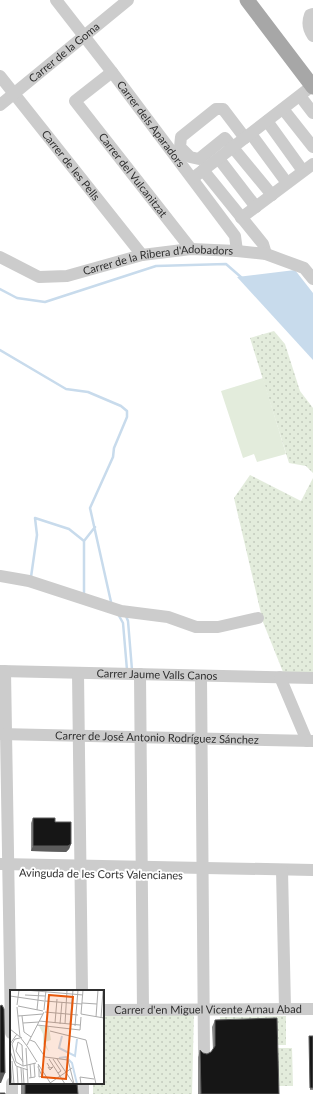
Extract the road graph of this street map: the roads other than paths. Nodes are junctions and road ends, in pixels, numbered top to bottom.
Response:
1 (56, 0) edge
2 (128, 0) edge
3 (247, 0) edge
4 (310, 18) edge
5 (84, 36) junction
6 (313, 36) edge
7 (112, 72) junction
8 (0, 76) edge
9 (313, 86) edge
10 (14, 93) junction
11 (300, 96) junction
12 (0, 105) edge
13 (283, 109) junction
14 (313, 114) edge
15 (267, 121) junction
16 (248, 136) junction
17 (234, 147) junction
18 (313, 147) edge
19 (219, 158) junction
20 (308, 168) edge
21 (203, 170) junction
22 (193, 178) junction
23 (287, 183) junction
24 (272, 195) junction
25 (256, 207) junction
26 (241, 218) junction
27 (192, 249) junction
28 (237, 251) junction
29 (266, 254) junction
30 (142, 255) junction
31 (0, 257) edge
32 (309, 264) edge
33 (313, 279) edge
34 (0, 576) edge
35 (258, 618) dead end
36 (3, 671) edge
37 (78, 673) junction
38 (140, 674) junction
39 (201, 676) junction
40 (280, 677) junction
41 (313, 678) edge
42 (3, 734) edge
43 (78, 736) junction
44 (140, 737) junction
45 (201, 739) junction
46 (310, 741) edge
47 (4, 868) edge
48 (80, 869) junction
49 (313, 870) edge
50 (141, 871) junction
51 (202, 872) junction
52 (282, 874) junction
53 (313, 878) edge
54 (82, 990) edge
55 (10, 991) edge
56 (285, 1009) junction
57 (313, 1009) edge
58 (104, 1010) edge
59 (143, 1010) junction
60 (204, 1010) junction
61 (204, 1053) edge

1 - 5 street, Carrer dels Aparadors
2 - 5 street, Carrer de la Goma
3 - 9 main road
4 - 6 street
5 - 7 street, Carrer dels Aparadors
5 - 10 street, Carrer de la Goma
7 - 22 street, Carrer dels Aparadors
7 - 27 street, Carrer del Vulcanitzat
8 - 10 street, Carrer de les Pells
9 - 11 street
10 - 12 street, Carrer de la Goma
10 - 30 street, Carrer de les Pells
11 - 13 street
11 - 14 street
13 - 15 street
13 - 18 street
15 - 16 street
15 - 20 street
16 - 17 street
16 - 17 street
16 - 23 street
17 - 19 street
17 - 24 street
19 - 21 street
19 - 25 street
20 - 23 street
21 - 22 street
21 - 26 street
22 - 28 street, Carrer dels Aparadors
23 - 24 street
24 - 25 street
25 - 26 street
26 - 29 street
27 - 28 street, Carrer de la Ribera d'Adobadors
27 - 30 street, Carrer de la Ribera d'Adobadors
28 - 29 street, Carrer de la Ribera d'Adobadors
29 - 32 street, Carrer de la Ribera d'Adobadors
30 - 31 street, Carrer de la Ribera d'Adobadors
32 - 33 street, Carrer de la Ribera d'Adobadors
34 - 35 street
36 - 37 street, Carrer Jaume Valls Canos
36 - 42 street
37 - 38 street, Carrer Jaume Valls Canos
37 - 43 street
38 - 39 street, Carrer Jaume Valls Canos
38 - 44 street
39 - 40 street, Carrer Jaume Valls Canos
39 - 45 street
40 - 41 street, Carrer Jaume Valls Canos
40 - 46 street
42 - 43 street, Carrer de José Antonio Rodríguez Sánchez
42 - 47 street
43 - 44 street, Carrer de José Antonio Rodríguez Sánchez
43 - 48 street
44 - 45 street, Carrer de José Antonio Rodríguez Sánchez
44 - 50 street
45 - 46 street, Carrer de José Antonio Rodríguez Sánchez
45 - 51 street
47 - 48 street, Avinguda de les Corts Valencianes
47 - 55 street
48 - 50 street, Avinguda de les Corts Valencianes
48 - 54 street
49 - 52 street, Avinguda de les Corts Valencianes
50 - 51 street, Avinguda de les Corts Valencianes
50 - 59 street
51 - 52 street, Avinguda de les Corts Valencianes
51 - 60 street
52 - 53 street, Avinguda de les Corts Valencianes
52 - 56 street
56 - 57 street, Carrer d'en Miguel Vicente Arnau Abad
56 - 60 street, Carrer d'en Miguel Vicente Arnau Abad
58 - 59 street, Carrer d'en Miguel Vicente Arnau Abad
59 - 60 street, Carrer d'en Miguel Vicente Arnau Abad
60 - 61 street

